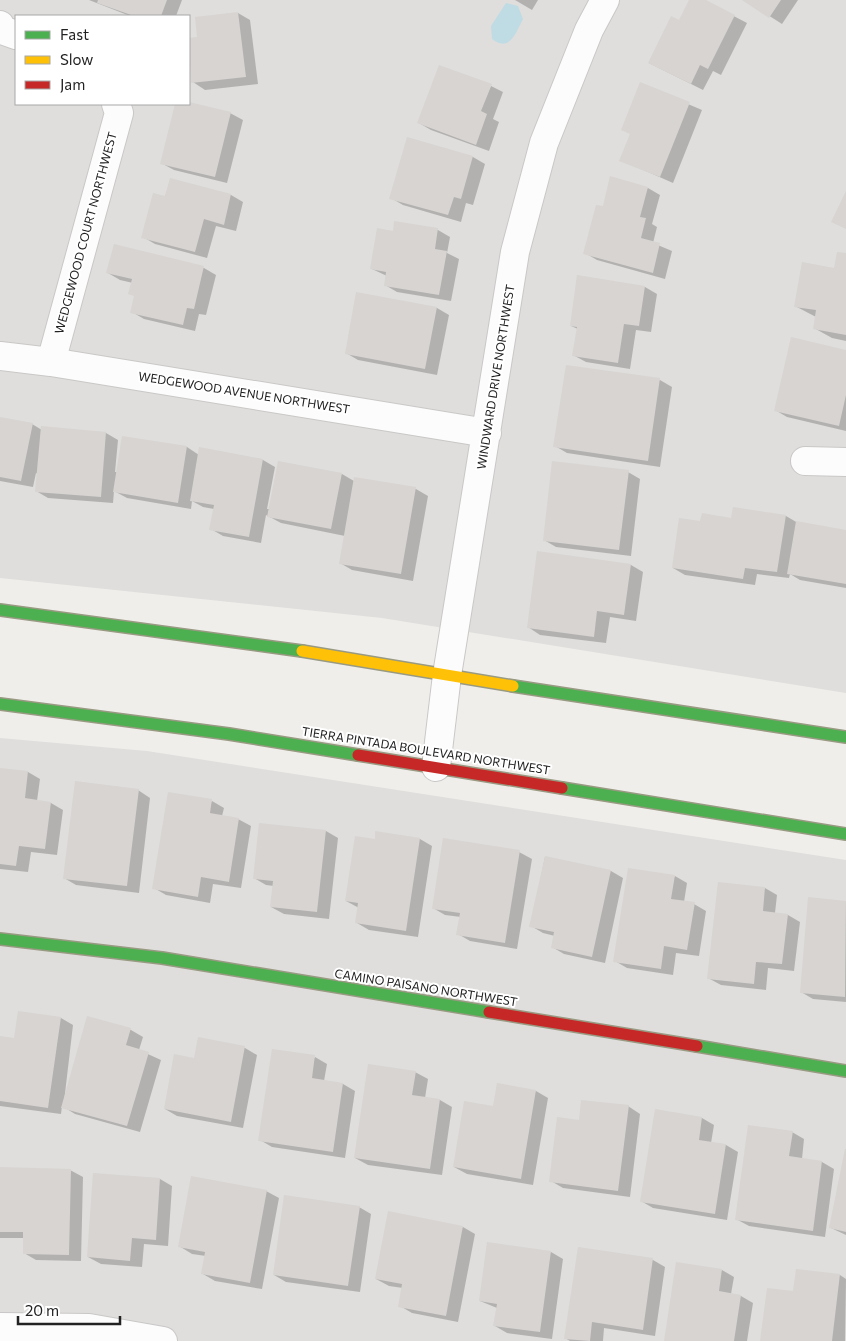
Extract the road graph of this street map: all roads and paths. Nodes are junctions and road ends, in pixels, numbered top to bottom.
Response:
1 (605, 0) edge
2 (116, 105) edge
3 (0, 356) edge
4 (51, 362) junction
5 (487, 433) junction
6 (805, 461) dead end
7 (846, 462) edge
8 (0, 610) edge
9 (447, 675) junction
10 (0, 704) edge
11 (846, 737) edge
12 (436, 767) junction
13 (846, 834) edge
14 (0, 939) edge
15 (846, 1071) edge
16 (0, 1327) edge
17 (163, 1341) edge

1 - 5 street, WINDWARD DRIVE NORTHWEST
2 - 4 street, WEDGEWOOD COURT NORTHWEST
3 - 4 street, WEDGEWOOD AVENUE NORTHWEST
4 - 5 street, WEDGEWOOD AVENUE NORTHWEST
5 - 9 street, WINDWARD DRIVE NORTHWEST
6 - 7 street
8 - 9 main road
9 - 11 main road
9 - 12 street, WINDWARD DRIVE NORTHWEST
10 - 12 main road, TIERRA PINTADA BOULEVARD NORTHWEST
12 - 13 main road, TIERRA PINTADA BOULEVARD NORTHWEST
14 - 15 main road, CAMINO PAISANO NORTHWEST
16 - 17 street

